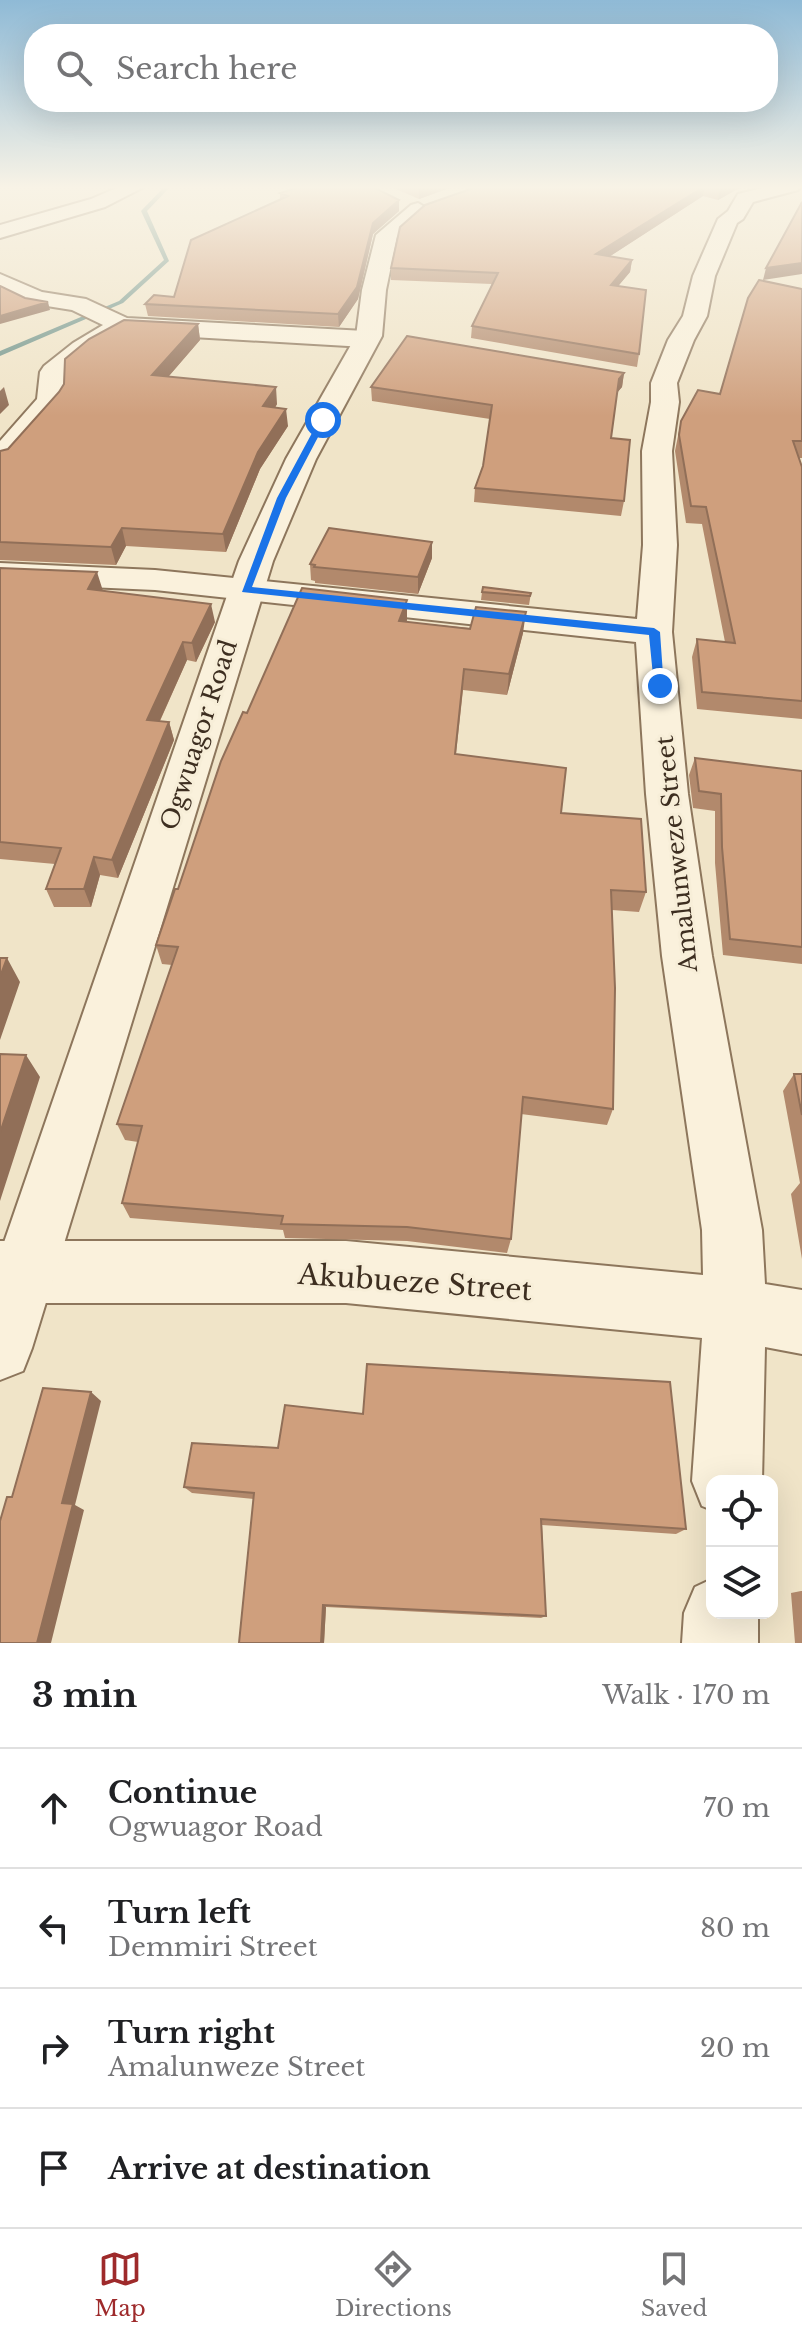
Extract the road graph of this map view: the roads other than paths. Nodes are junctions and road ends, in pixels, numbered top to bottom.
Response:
1 (380, 263) edge
2 (710, 263) edge
3 (0, 281) edge
4 (122, 325) junction
5 (379, 336) junction
6 (0, 459) edge
7 (0, 573) edge
8 (246, 590) junction
9 (654, 632) junction
10 (13, 1273) edge
11 (735, 1310) junction
12 (802, 1322) edge
13 (0, 1348) edge
14 (727, 1475) edge
15 (721, 1619) edge
16 (720, 1643) edge

1 - 5 street, Ogwuagor Road
2 - 9 street, Amalunweze Street
3 - 4 street
4 - 5 street
4 - 6 street
5 - 8 street, Ogwuagor Road
7 - 8 street
8 - 9 street
8 - 10 street, Ogwuagor Road
9 - 11 street, Amalunweze Street
10 - 11 street, Akubueze Street
10 - 13 street, Ogwuagor Road
11 - 12 street, Akubueze Street
11 - 14 street, Amalunweze Street
15 - 16 street

